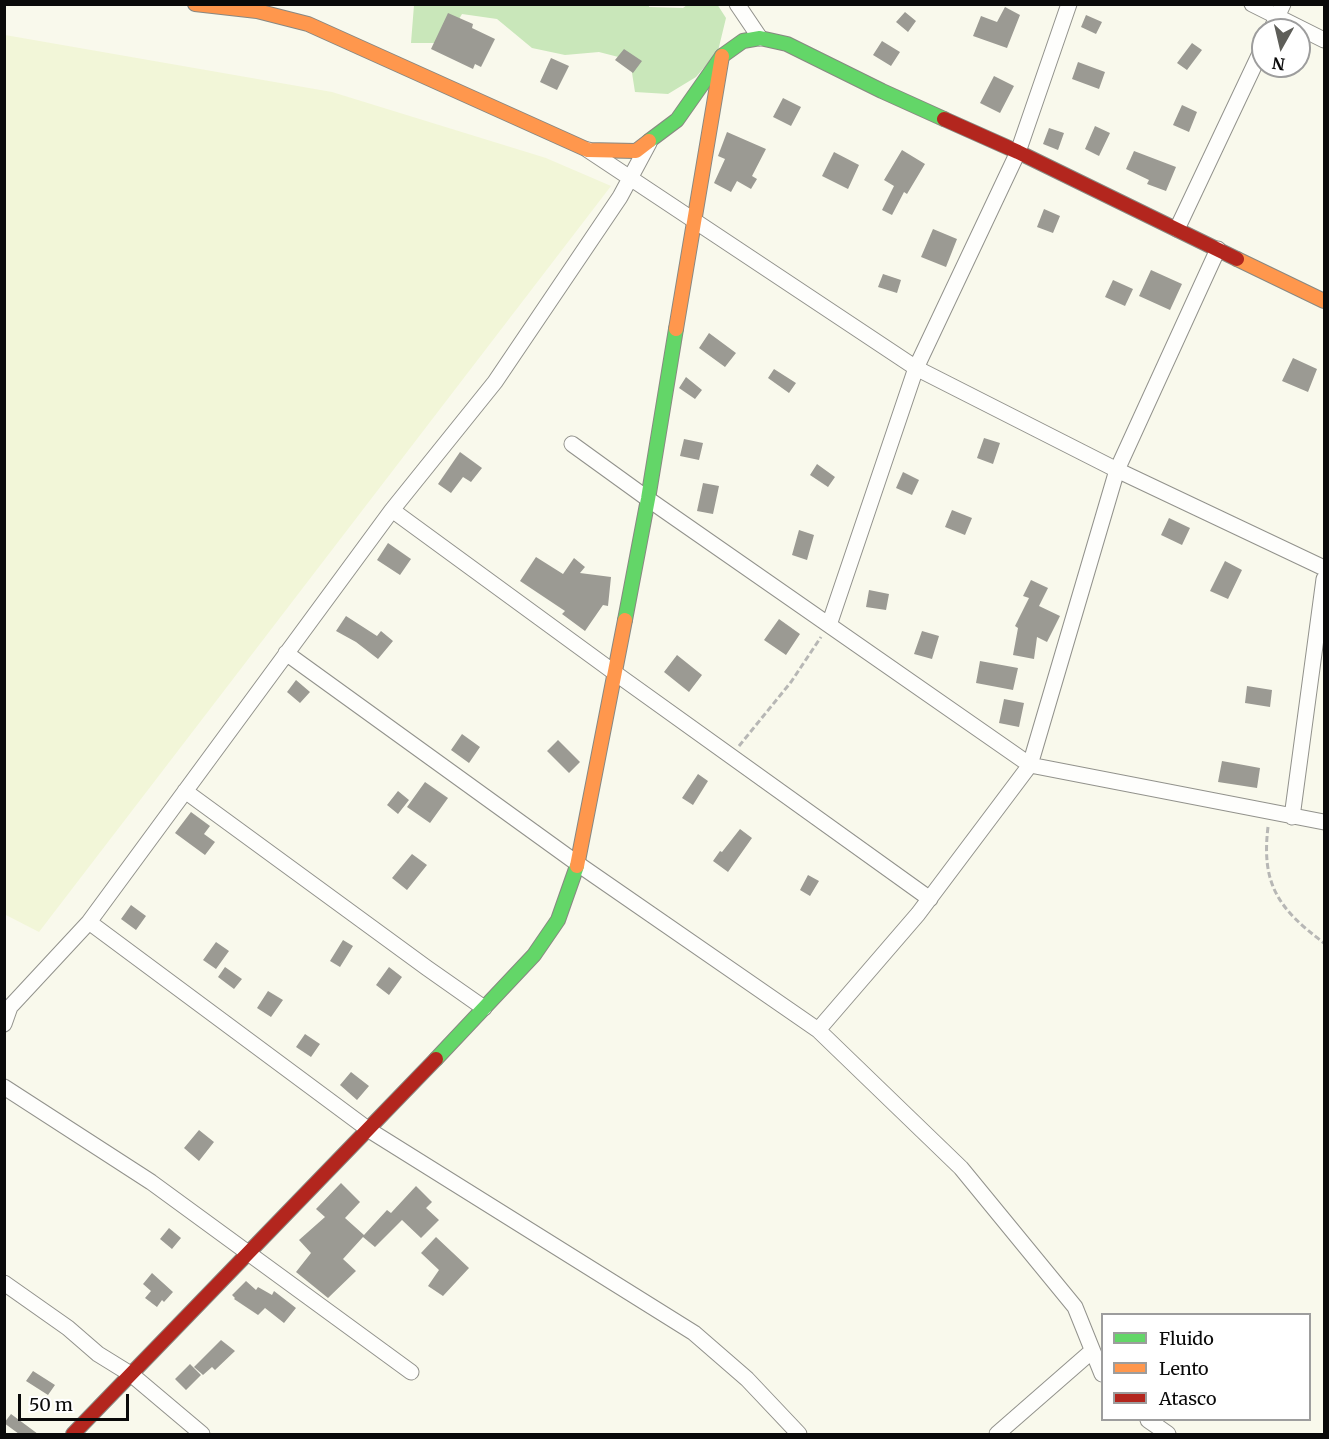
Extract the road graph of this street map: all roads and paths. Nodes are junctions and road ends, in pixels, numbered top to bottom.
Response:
1 (195, 4) edge
2 (737, 4) edge
3 (1069, 4) edge
4 (1252, 4) edge
5 (1277, 17) edge
6 (760, 38) junction
7 (1324, 40) edge
8 (722, 56) junction
9 (1251, 72) edge
10 (651, 140) junction
11 (588, 150) junction
12 (1018, 152) junction
13 (630, 177) junction
14 (695, 220) junction
15 (1177, 229) junction
16 (1218, 249) junction
17 (1324, 301) edge
18 (916, 368) junction
19 (572, 444) dead end
20 (1117, 470) junction
21 (648, 500) junction
22 (392, 510) junction
23 (1324, 568) edge
24 (1324, 579) edge
25 (829, 625) junction
26 (286, 653) junction
27 (615, 673) junction
28 (731, 756) junction
29 (1030, 765) junction
30 (185, 791) junction
31 (1270, 812) junction
32 (1292, 817) junction
33 (1324, 822) edge
34 (578, 864) junction
35 (930, 899) junction
36 (88, 922) junction
37 (1324, 943) edge
38 (7, 1006) edge
39 (484, 1008) junction
40 (4, 1024) edge
41 (818, 1030) junction
42 (4, 1087) edge
43 (369, 1130) junction
44 (250, 1253) junction
45 (4, 1283) edge
46 (1092, 1351) junction
47 (411, 1372) dead end
48 (1101, 1372) edge
49 (132, 1375) junction
50 (1151, 1421) edge
51 (73, 1434) edge
52 (202, 1434) edge
53 (799, 1434) edge
54 (997, 1434) edge
55 (1168, 1434) edge

1 - 11 street
2 - 6 street
3 - 12 street
4 - 5 street
5 - 7 street
6 - 8 street
6 - 12 street
8 - 10 street
8 - 14 street
9 - 15 street
10 - 11 street
10 - 13 street
11 - 13 street
12 - 15 street
12 - 18 street
13 - 14 street
13 - 22 street
14 - 18 street
14 - 21 street
15 - 16 street
16 - 17 street
16 - 20 street
18 - 20 street
18 - 25 street
19 - 21 street
20 - 23 street
20 - 29 street
21 - 25 street
21 - 27 street
22 - 26 street
22 - 27 street
24 - 32 street
25 - 28 path
25 - 29 street
26 - 30 street
26 - 34 street
27 - 28 street
27 - 34 street
28 - 35 street
29 - 31 street
29 - 35 street
30 - 36 street
30 - 39 street
31 - 32 street
31 - 37 path
32 - 33 street
34 - 39 street
34 - 41 street
35 - 41 street
36 - 38 street
36 - 43 street
38 - 40 street
39 - 43 street
41 - 46 street
42 - 44 street
43 - 44 street
43 - 53 street
44 - 47 street
44 - 49 street
45 - 49 street
46 - 48 street
46 - 54 street
49 - 51 street
49 - 52 street
50 - 55 street

